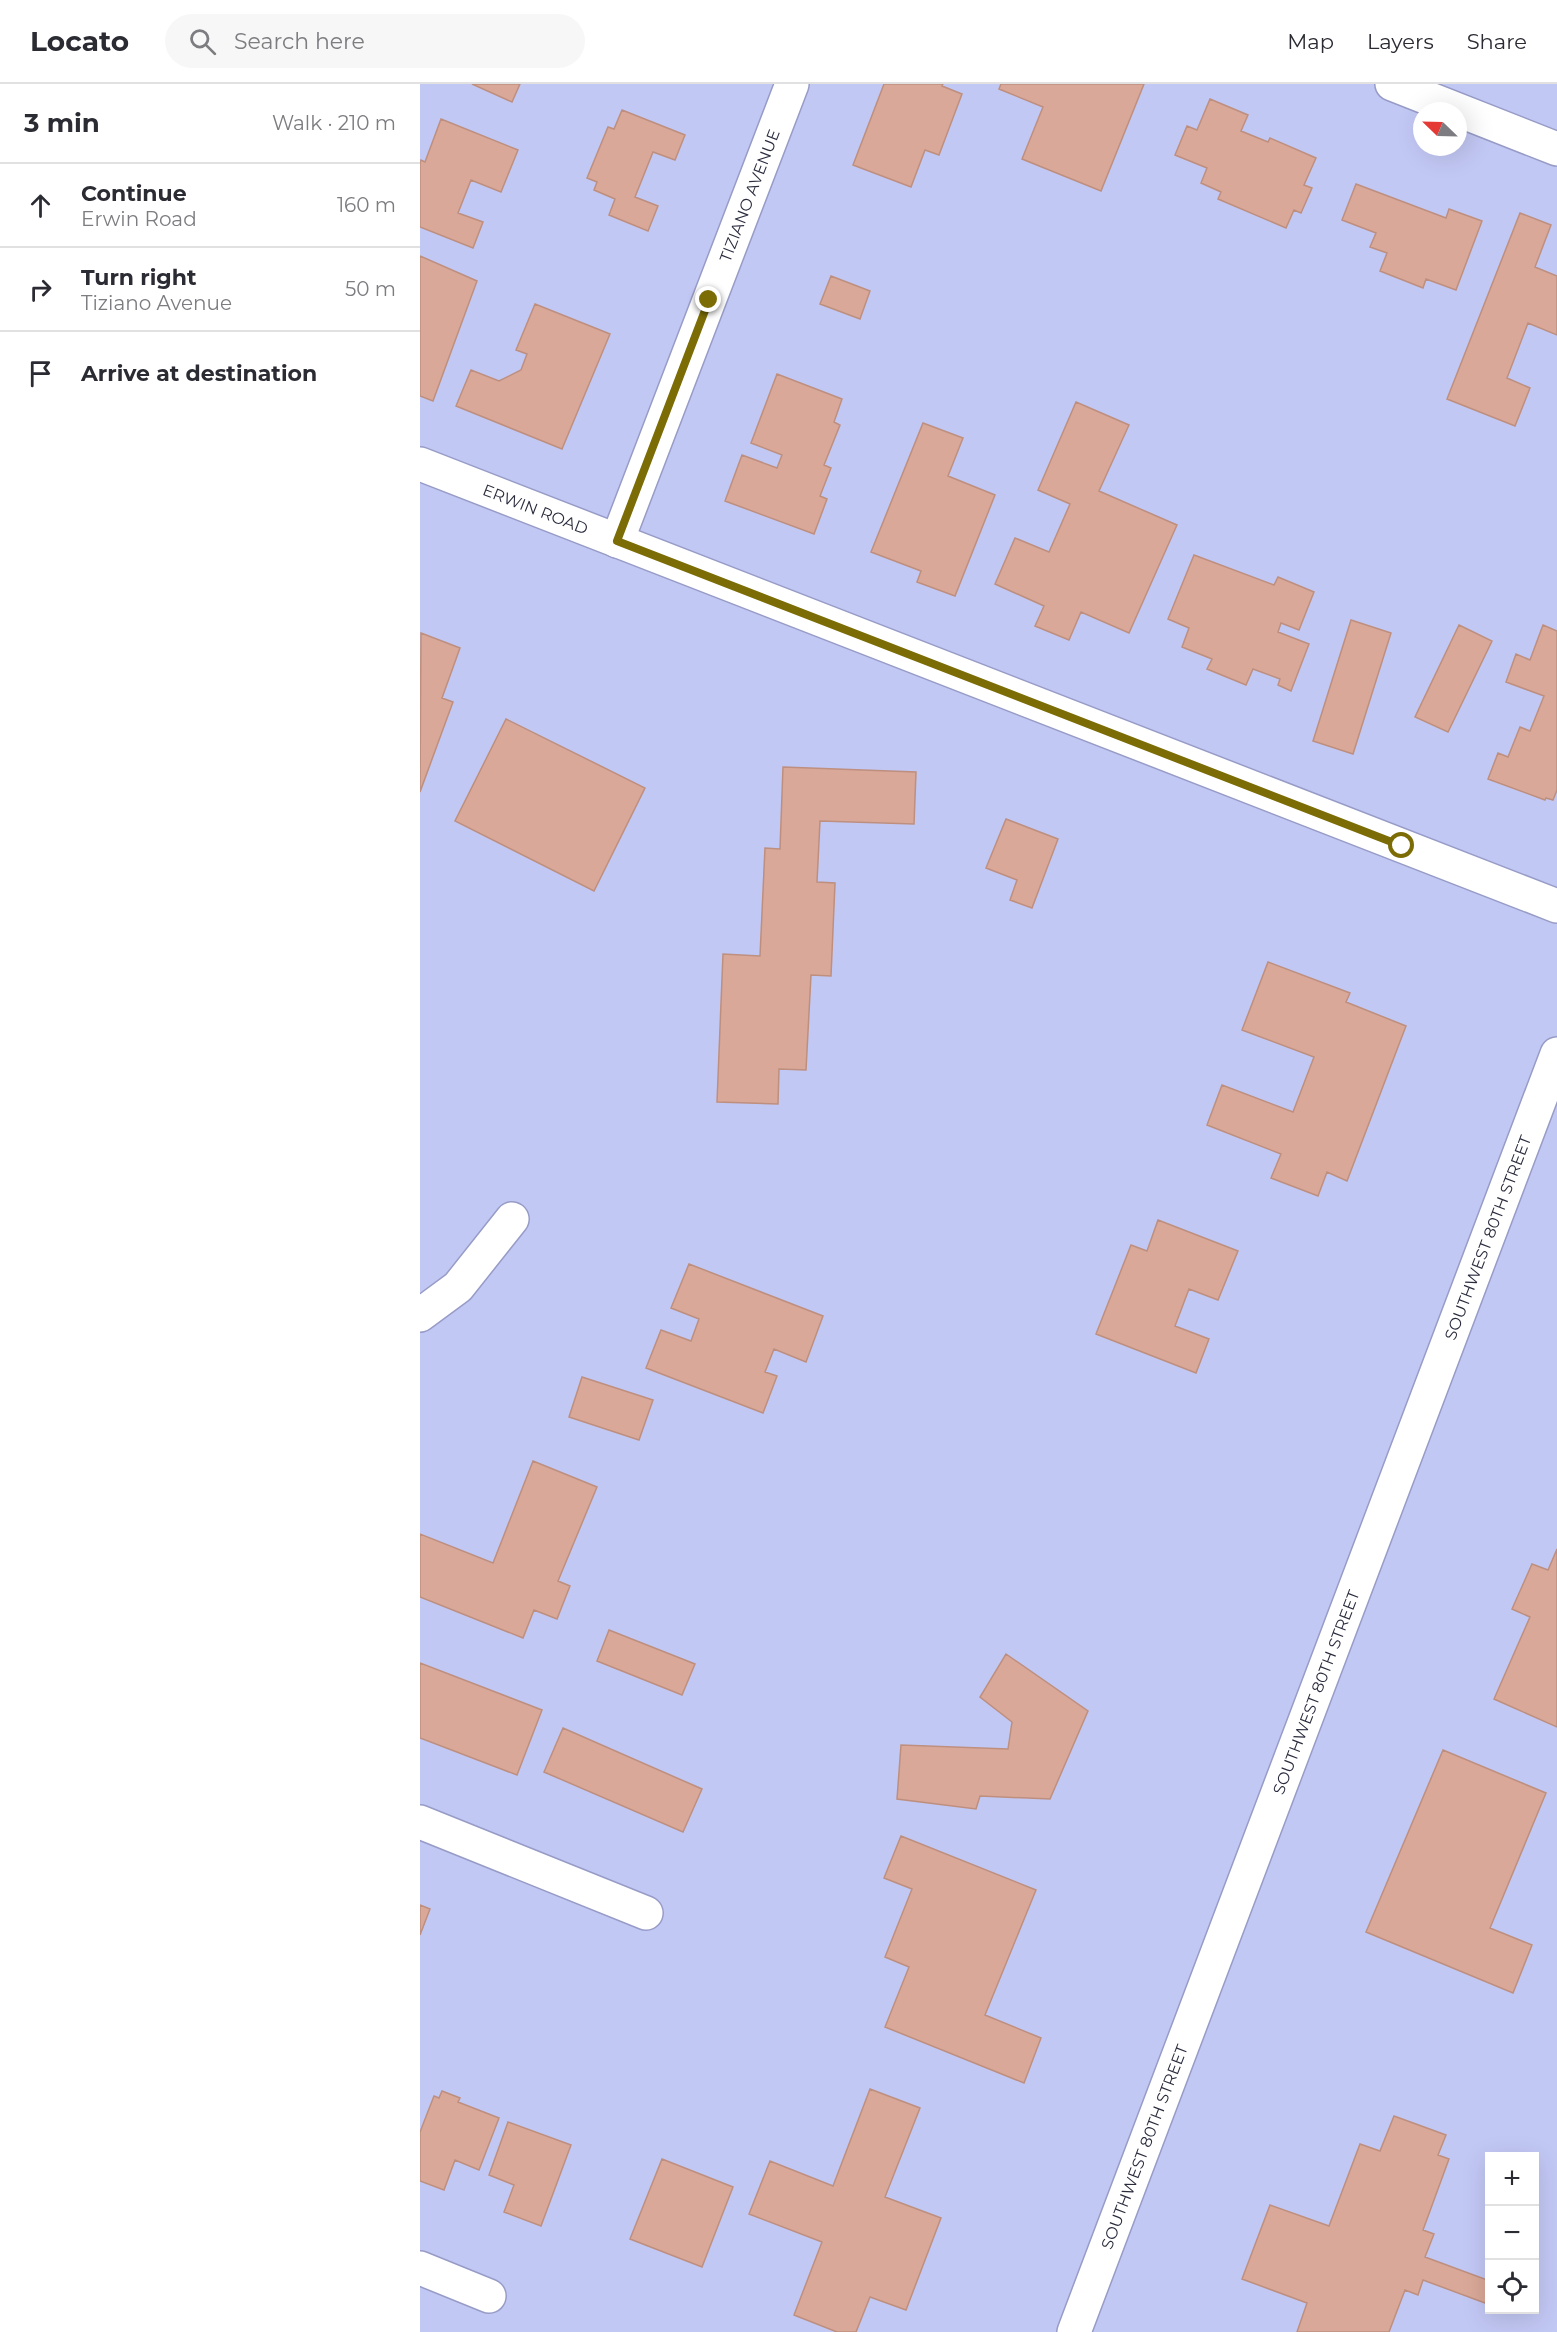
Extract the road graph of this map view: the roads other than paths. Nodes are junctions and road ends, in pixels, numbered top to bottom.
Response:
1 (792, 84) edge
2 (1392, 84) edge
3 (1557, 149) edge
4 (420, 464) edge
5 (617, 541) junction
6 (1557, 906) edge
7 (1557, 1053) edge
8 (512, 1219) dead end
9 (420, 1315) edge
10 (420, 1822) edge
11 (646, 1913) dead end
12 (420, 2268) edge
13 (489, 2296) dead end
14 (1074, 2332) edge

1 - 5 street, TIZIANO AVENUE
2 - 3 street
4 - 5 street, ERWIN ROAD
5 - 6 street, ERWIN ROAD
7 - 14 street, SOUTHWEST 80TH STREET
8 - 9 street
10 - 11 street
12 - 13 street

